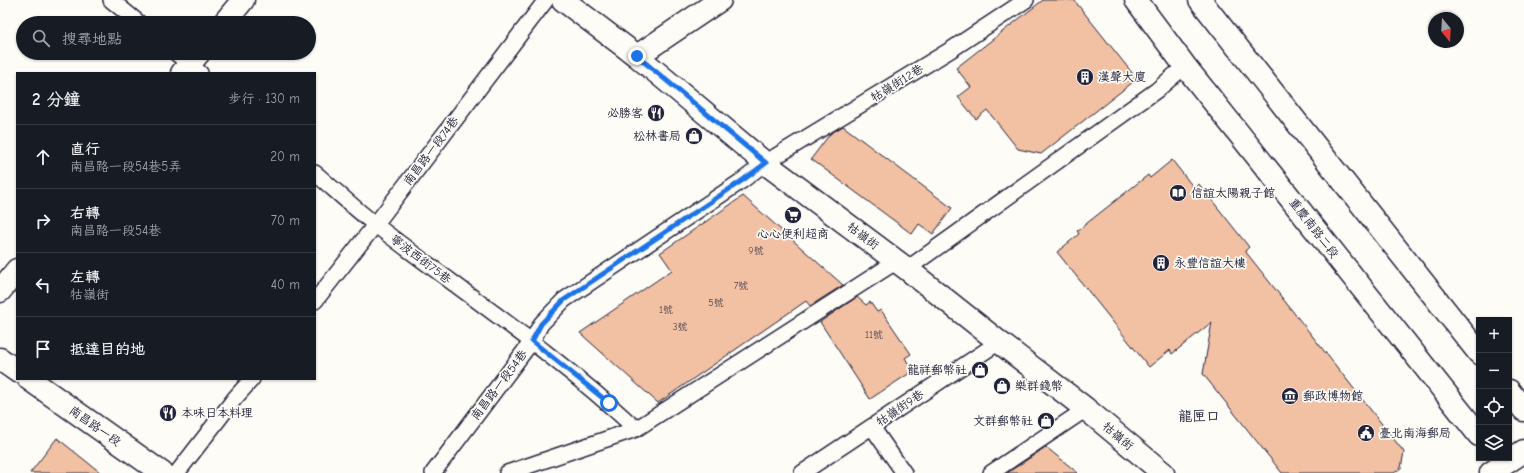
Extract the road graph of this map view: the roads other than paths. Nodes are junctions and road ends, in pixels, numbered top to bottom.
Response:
1 (111, 0) edge
2 (243, 0) edge
3 (546, 0) edge
4 (563, 0) edge
5 (720, 0) edge
6 (1026, 0) edge
7 (1136, 0) edge
8 (1200, 0) edge
9 (130, 16) edge
10 (230, 16) edge
11 (637, 56) junction
12 (1184, 66) junction
13 (766, 163) junction
14 (316, 173) edge
15 (375, 225) junction
16 (902, 265) junction
17 (16, 271) edge
18 (0, 291) edge
19 (316, 300) edge
20 (532, 341) junction
21 (999, 342) junction
22 (1476, 349) edge
23 (0, 359) edge
24 (16, 370) edge
25 (30, 380) edge
26 (251, 380) edge
27 (1512, 395) edge
28 (1086, 409) junction
29 (1524, 410) edge
30 (872, 427) junction
31 (636, 429) junction
32 (1476, 431) edge
33 (1524, 451) edge
34 (1501, 467) edge
35 (162, 473) edge
36 (177, 473) edge
37 (433, 473) edge
38 (507, 473) edge
39 (802, 473) edge
40 (904, 473) edge
41 (991, 473) edge
42 (1163, 473) edge

1 - 9 lane
2 - 10 street
3 - 15 lane, 南昌路一段74巷
4 - 11 street, 牯嶺街
5 - 11 street
6 - 13 lane, 牯嶺街12巷
7 - 12 street, 重慶南路二段
8 - 22 street
11 - 13 street, 牯嶺街
12 - 16 lane
12 - 32 street, 重慶南路二段
13 - 16 street, 牯嶺街
13 - 20 lane, 南昌路一段54巷
14 - 15 lane, 寧波西街75巷
15 - 19 lane, 南昌路一段74巷
15 - 20 lane, 寧波西街75巷
16 - 21 street, 牯嶺街
16 - 31 lane
17 - 18 street
20 - 31 lane, 寧波西街75巷
20 - 37 lane, 南昌路一段54巷
21 - 28 street, 牯嶺街
21 - 30 lane, 牯嶺街9巷
23 - 24 street
25 - 35 street, 南昌路一段
26 - 36 lane
27 - 29 street
28 - 41 lane
28 - 42 street, 牯嶺街
30 - 39 lane, 牯嶺街9巷
30 - 40 lane
31 - 38 lane
33 - 34 street

